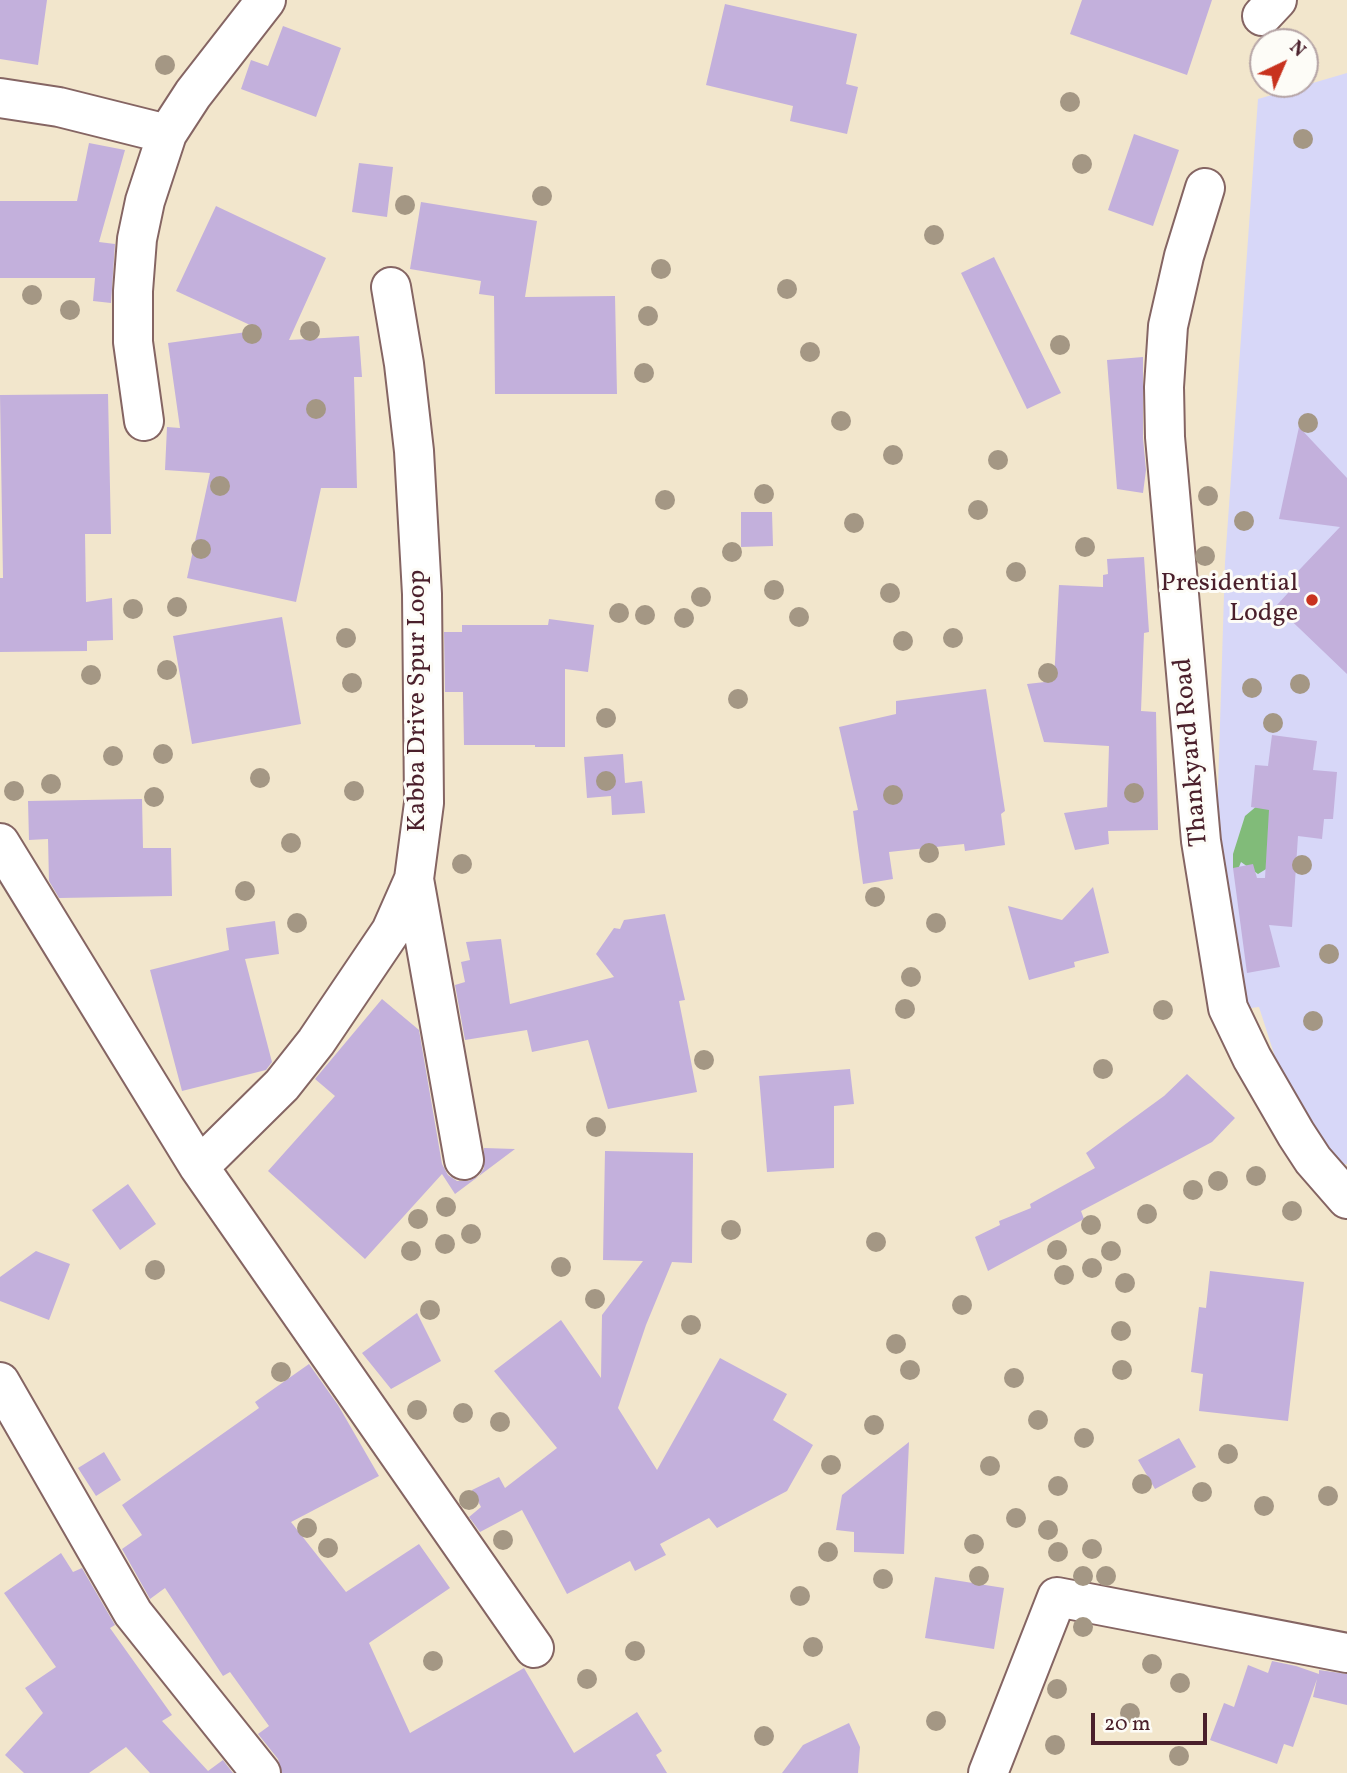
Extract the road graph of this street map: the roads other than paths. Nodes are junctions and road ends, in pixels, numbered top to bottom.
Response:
1 (265, 0) edge
2 (0, 98) edge
3 (167, 134) junction
4 (1205, 188) dead end
5 (391, 287) dead end
6 (144, 421) dead end
7 (6, 867) edge
8 (414, 879) junction
9 (464, 1160) dead end
10 (199, 1167) junction
11 (1347, 1199) edge
12 (0, 1382) edge
13 (534, 1648) dead end
14 (1347, 1653) edge
15 (261, 1773) edge
16 (988, 1773) edge

1 - 3 street
2 - 3 street
3 - 6 street
4 - 11 street, Thankyard Road
5 - 8 street, Kabba Drive Spur Loop
7 - 10 street
8 - 9 street
8 - 10 street, Kabba Drive Spur Loop
10 - 13 street
12 - 15 street
14 - 16 street

